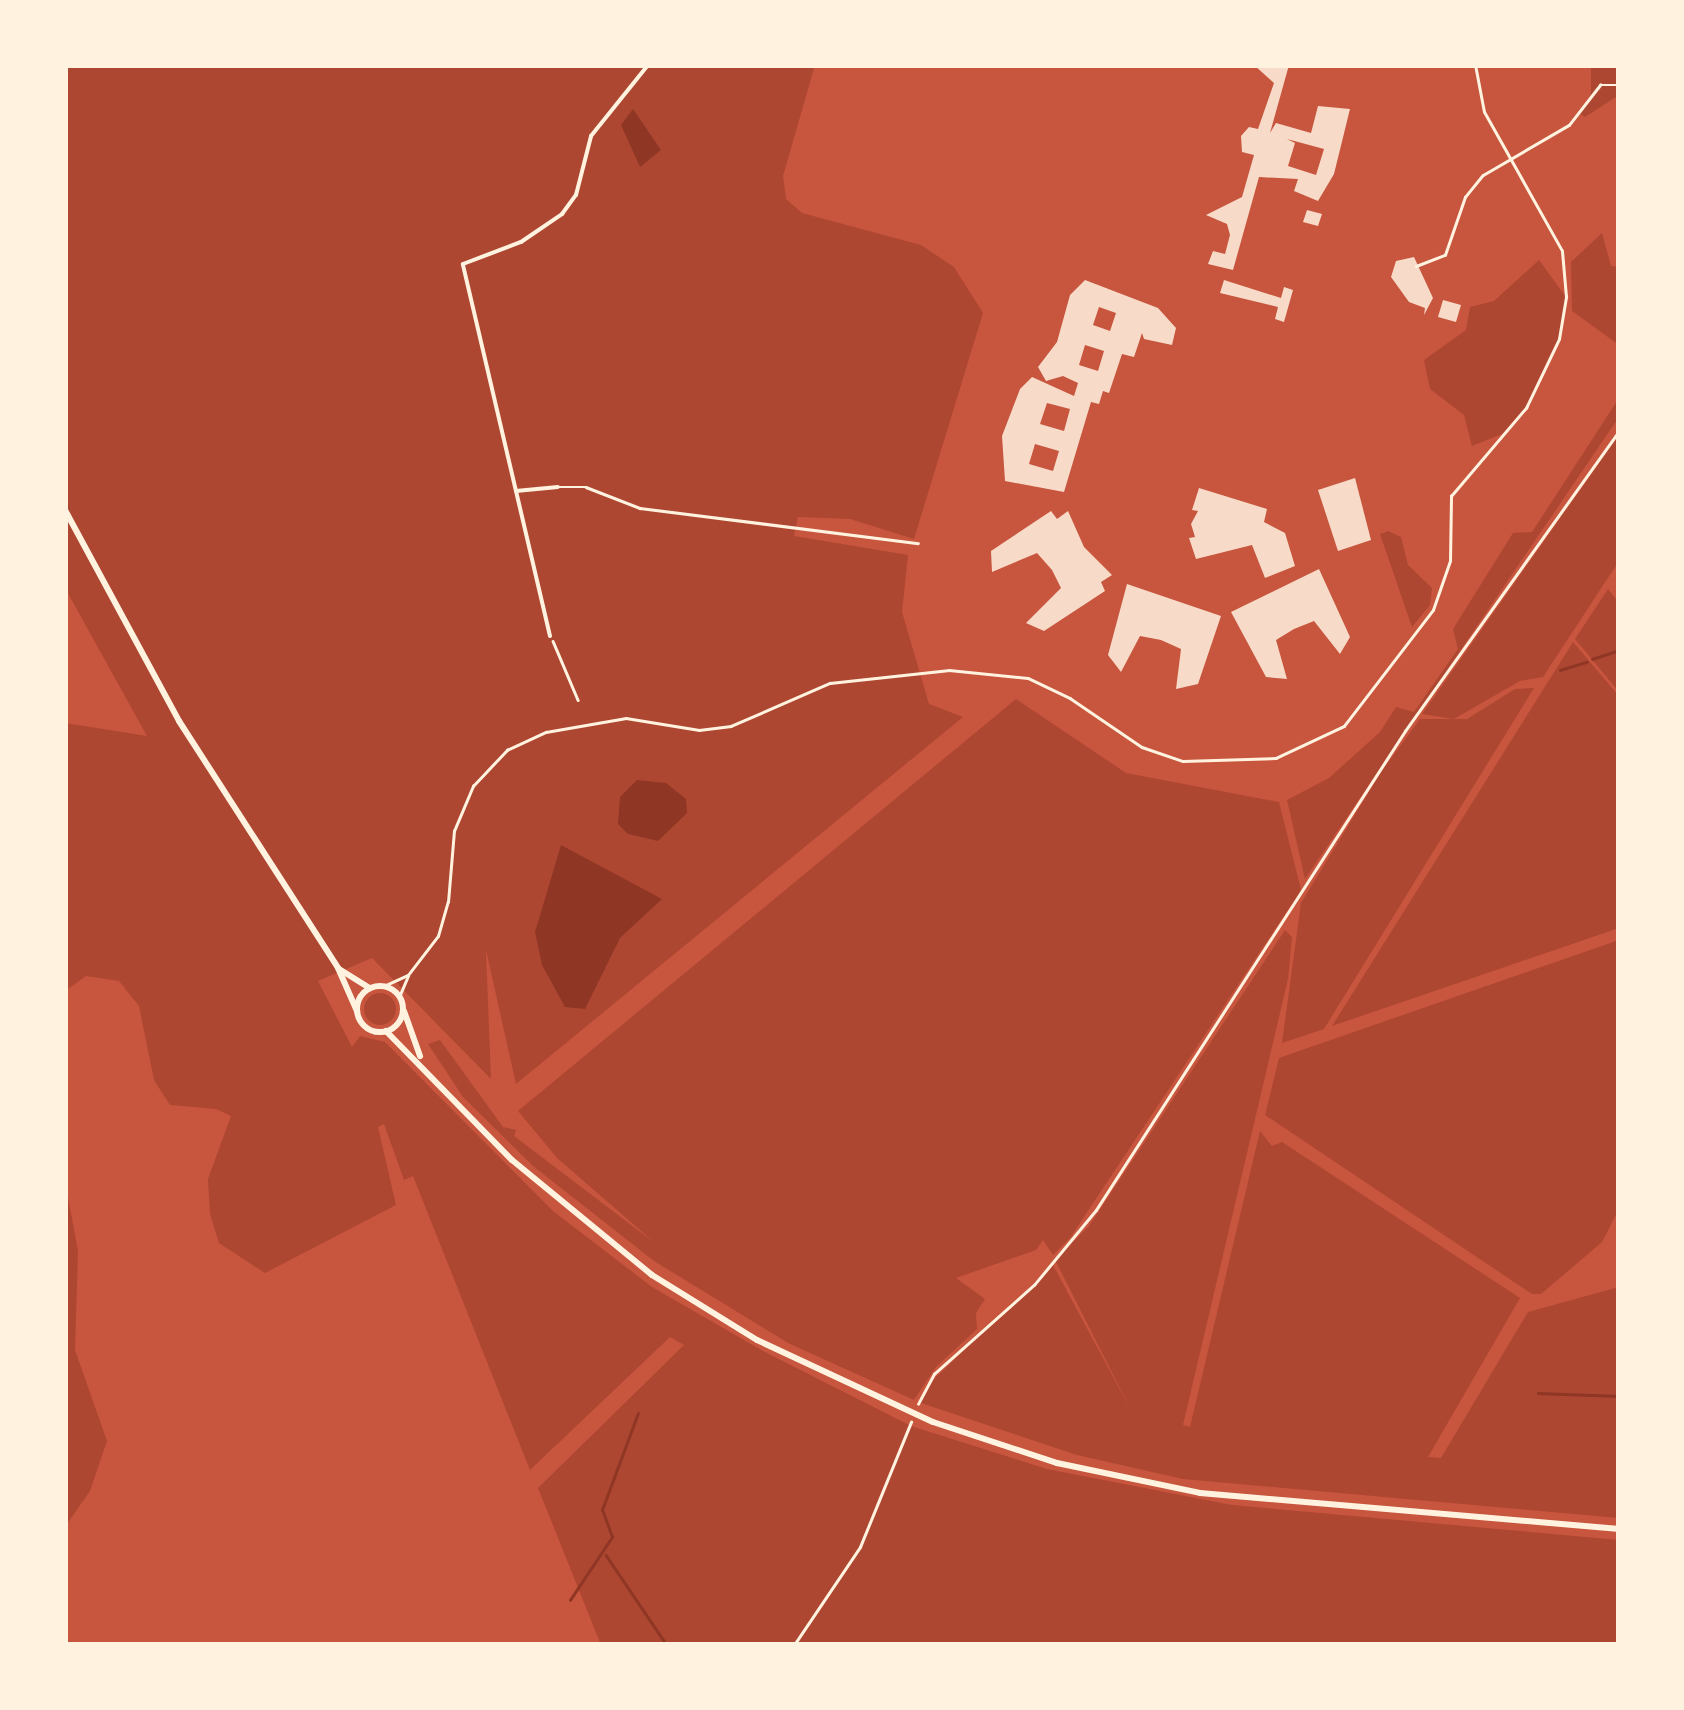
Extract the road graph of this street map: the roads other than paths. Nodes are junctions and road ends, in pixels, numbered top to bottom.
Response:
1 (648, 65) edge
2 (1475, 65) edge
3 (1619, 85) edge
4 (1510, 158) junction
5 (1416, 266) dead end
6 (558, 487) joint
7 (516, 491) junction
8 (65, 510) edge
9 (918, 543) dead end
10 (550, 636) dead end
11 (338, 968) junction
12 (408, 975) junction
13 (384, 986) junction
14 (370, 988) junction
15 (400, 997) junction
16 (403, 1007) junction
17 (357, 1012) junction
18 (386, 1031) junction
19 (422, 1062) junction
20 (1619, 1529) edge

1 - 7 street
2 - 4 lane
3 - 4 lane
4 - 5 lane
4 - 12 lane
6 - 7 street
6 - 9 lane
7 - 10 street
8 - 11 main road
11 - 14 main road
11 - 17 main road
12 - 13 lane
12 - 15 lane
13 - 14 main road
13 - 15 main road
14 - 17 main road
15 - 16 main road
16 - 18 main road
16 - 19 main road
17 - 18 main road
18 - 19 main road
19 - 20 main road

